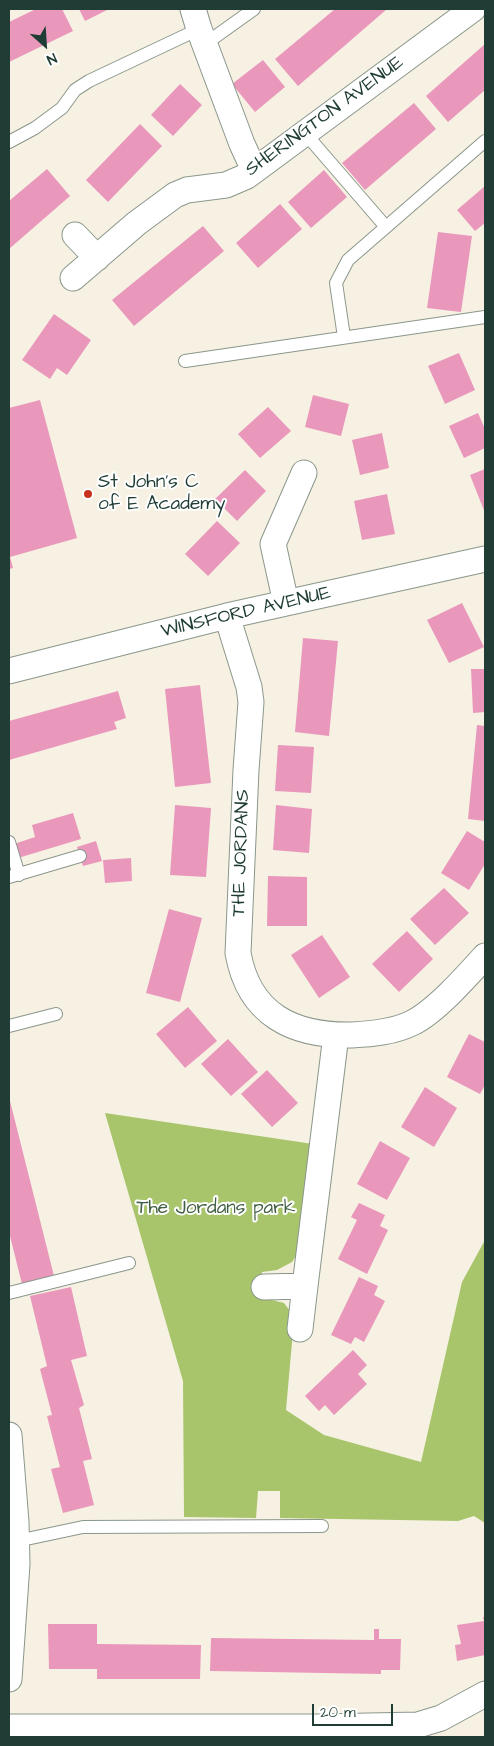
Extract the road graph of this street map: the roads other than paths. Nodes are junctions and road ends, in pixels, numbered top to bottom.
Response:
1 (254, 9) edge
2 (473, 9) edge
3 (199, 27) edge
4 (304, 132) junction
5 (485, 141) edge
6 (9, 142) edge
7 (254, 170) junction
8 (386, 227) junction
9 (75, 235) dead end
10 (97, 258) junction
11 (73, 278) dead end
12 (485, 317) edge
13 (344, 338) junction
14 (185, 361) dead end
15 (304, 473) dead end
16 (485, 559) edge
17 (286, 603) junction
18 (227, 616) junction
19 (9, 671) edge
20 (9, 842) edge
21 (80, 856) dead end
22 (14, 876) edge
23 (485, 956) edge
24 (56, 1014) dead end
25 (9, 1026) edge
26 (336, 1035) junction
27 (129, 1263) dead end
28 (305, 1286) junction
29 (264, 1287) dead end
30 (9, 1293) edge
31 (300, 1329) dead end
32 (9, 1435) edge
33 (322, 1526) dead end
34 (14, 1528) edge
35 (9, 1679) edge
36 (485, 1694) edge
37 (9, 1727) edge

1 - 3 lane
2 - 4 street, SHERINGTON AVENUE
3 - 6 lane
3 - 7 street
4 - 7 street, SHERINGTON AVENUE
4 - 8 lane
5 - 8 lane
7 - 10 street, SHERINGTON AVENUE
8 - 13 lane
9 - 10 street
10 - 11 street, SHERINGTON AVENUE
12 - 13 lane
13 - 14 lane
15 - 17 street
16 - 17 street, WINSFORD AVENUE
17 - 18 street, WINSFORD AVENUE
18 - 19 street, WINSFORD AVENUE
18 - 26 street, THE JORDANS
20 - 22 lane
21 - 22 lane
23 - 26 street, THE JORDANS
24 - 25 lane
26 - 28 street
27 - 30 lane
28 - 29 street
28 - 31 street
32 - 34 street
33 - 34 lane
34 - 35 street
36 - 37 street

